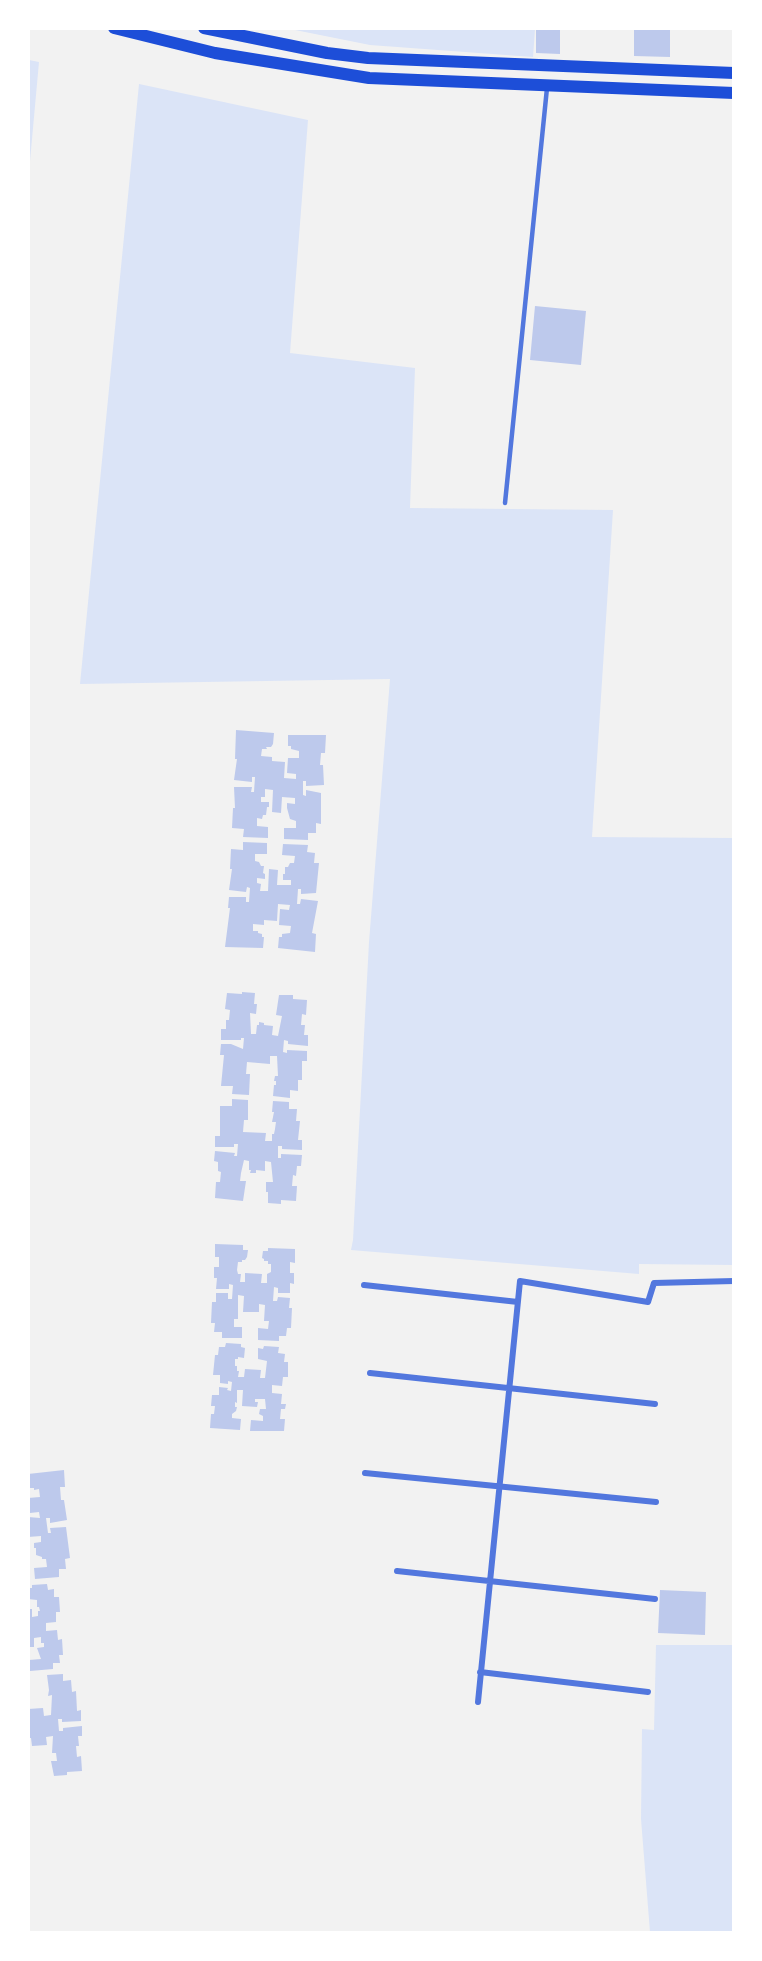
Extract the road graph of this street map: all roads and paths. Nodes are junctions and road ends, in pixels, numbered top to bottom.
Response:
1 (114, 28) edge
2 (204, 28) edge
3 (734, 73) edge
4 (547, 85) junction
5 (734, 93) edge
6 (505, 503) dead end
7 (734, 1281) edge
8 (363, 1285) dead end
9 (518, 1302) junction
10 (370, 1373) dead end
11 (509, 1388) junction
12 (655, 1404) dead end
13 (365, 1473) dead end
14 (499, 1486) junction
15 (656, 1502) dead end
16 (397, 1571) dead end
17 (490, 1581) junction
18 (655, 1599) dead end
19 (480, 1672) junction
20 (648, 1692) dead end
21 (478, 1701) dead end

1 - 4 main road
2 - 3 main road
4 - 5 main road
4 - 6 lane
7 - 9 street
8 - 9 street
9 - 11 street
10 - 11 street
11 - 12 street
11 - 14 street
13 - 14 street
14 - 15 street
14 - 17 street
16 - 17 street
17 - 18 street
17 - 19 street
19 - 20 street
19 - 21 street

